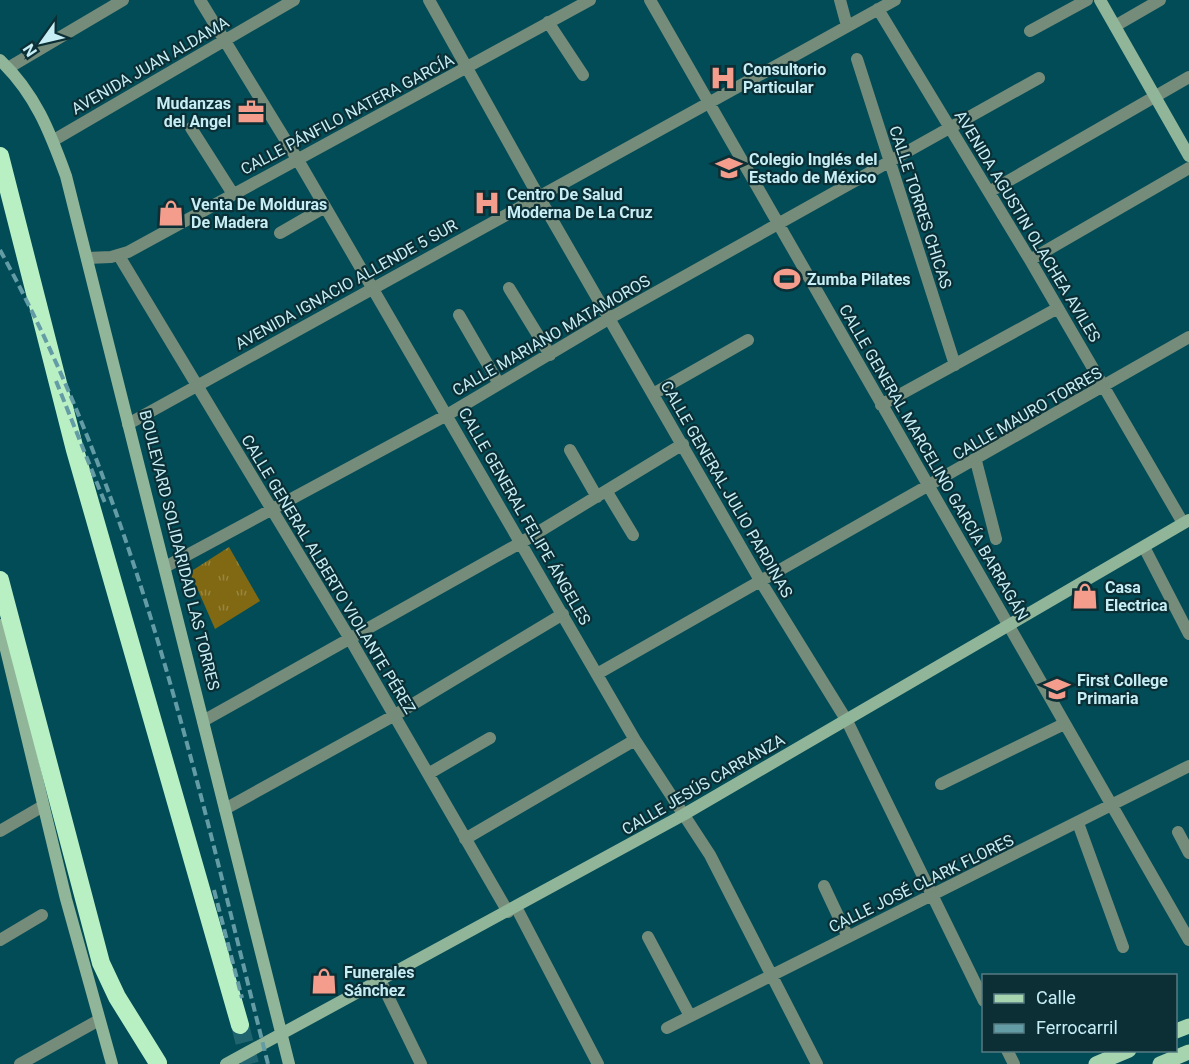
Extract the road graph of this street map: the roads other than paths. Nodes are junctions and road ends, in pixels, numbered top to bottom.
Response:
1 (123, 0) edge
2 (200, 0) edge
3 (294, 0) edge
4 (429, 0) edge
5 (590, 0) edge
6 (650, 0) edge
7 (840, 0) edge
8 (895, 0) edge
9 (1087, 0) edge
10 (1100, 0) edge
11 (1160, 0) edge
12 (879, 9) junction
13 (548, 22) junction
14 (847, 26) junction
15 (1115, 26) junction
16 (1030, 31) dead end
17 (224, 40) junction
18 (857, 59) dead end
19 (4, 64) edge
20 (466, 68) junction
21 (583, 75) dead end
22 (1189, 77) edge
23 (1039, 78) dead end
24 (1155, 96) junction
25 (708, 103) junction
26 (951, 127) junction
27 (191, 128) dead end
28 (54, 140) junction
29 (0, 156) edge
30 (1189, 156) edge
31 (297, 160) junction
32 (890, 164) junction
33 (1189, 168) edge
34 (989, 192) junction
35 (233, 194) junction
36 (539, 197) junction
37 (325, 207) junction
38 (779, 224) junction
39 (280, 233) dead end
40 (119, 256) junction
41 (87, 258) junction
42 (1030, 260) junction
43 (509, 288) dead end
44 (372, 289) junction
45 (1058, 308) junction
46 (459, 315) dead end
47 (610, 318) junction
48 (1189, 337) edge
49 (748, 340) dead end
50 (550, 354) junction
51 (955, 365) junction
52 (499, 384) junction
53 (197, 386) junction
54 (1104, 387) junction
55 (653, 394) junction
56 (881, 405) junction
57 (447, 415) junction
58 (128, 424) junction
59 (683, 444) junction
60 (570, 450) dead end
61 (975, 461) junction
62 (929, 488) junction
63 (602, 494) junction
64 (271, 509) junction
65 (1186, 522) edge
66 (633, 535) dead end
67 (996, 539) dead end
68 (522, 542) junction
69 (1144, 547) junction
70 (165, 567) junction
71 (0, 580) edge
72 (761, 582) junction
73 (563, 614) junction
74 (0, 625) edge
75 (1009, 626) junction
76 (1189, 634) edge
77 (350, 639) junction
78 (3, 653) edge
79 (597, 674) junction
80 (395, 716) junction
81 (203, 721) junction
82 (847, 721) junction
83 (1064, 723) junction
84 (490, 738) dead end
85 (634, 740) junction
86 (1189, 766) edge
87 (428, 774) junction
88 (941, 784) dead end
89 (43, 806) junction
90 (1111, 807) junction
91 (225, 809) junction
92 (683, 815) junction
93 (1078, 823) junction
94 (0, 831) edge
95 (1178, 832) dead end
96 (465, 839) junction
97 (1189, 853) edge
98 (824, 886) dead end
99 (933, 897) junction
100 (512, 910) junction
101 (42, 915) dead end
102 (648, 937) dead end
103 (848, 937) junction
104 (0, 939) edge
105 (1189, 940) edge
106 (1123, 946) dead end
107 (772, 975) junction
108 (380, 980) junction
109 (982, 997) edge
110 (690, 1016) junction
111 (99, 1020) junction
112 (240, 1025) tunnel mouth
113 (667, 1028) dead end
114 (281, 1034) junction
115 (1124, 1052) edge
116 (1189, 1052) edge
117 (159, 1063) edge
118 (1165, 1063) edge
119 (20, 1064) edge
120 (112, 1064) edge
121 (226, 1064) edge
122 (289, 1064) edge
123 (421, 1064) edge
124 (598, 1064) edge
125 (817, 1064) edge
126 (1096, 1064) edge

1 - 19 street
2 - 17 street, CALLE GENERAL FELIPE ÁNGELES
3 - 17 street, AVENIDA JUAN ALDAMA
4 - 20 street, CALLE GENERAL JULIO PARDINAS
5 - 13 street, CALLE PÁNFILO NATERA GARCÍA
6 - 25 street, CALLE GENERAL MARCELINO GARCÍA BARRAGÁN
7 - 14 street
8 - 12 street, AVENIDA IGNACIO ALLENDE 5 SUR
9 - 16 street
10 - 15 main road
11 - 15 street
12 - 14 street, AVENIDA IGNACIO ALLENDE 5 SUR
12 - 26 street, AVENIDA AGUSTIN OLACHEA AVILES
13 - 20 street, CALLE PÁNFILO NATERA GARCÍA
13 - 21 street
14 - 25 street, AVENIDA IGNACIO ALLENDE 5 SUR
15 - 24 main road
17 - 28 street, AVENIDA JUAN ALDAMA
17 - 31 street, CALLE GENERAL FELIPE ÁNGELES
18 - 32 street, CALLE TORRES CHICAS
19 - 28 main road, BOULEVARD SOLIDARIDAD LAS TORRES
20 - 31 street, CALLE PÁNFILO NATERA GARCÍA
20 - 36 street, CALLE GENERAL JULIO PARDINAS
22 - 24 street
23 - 26 street, CALLE MARIANO MATAMOROS
24 - 30 main road
24 - 34 street
25 - 36 street, AVENIDA IGNACIO ALLENDE 5 SUR
25 - 38 street, CALLE GENERAL MARCELINO GARCÍA BARRAGÁN
26 - 32 street, CALLE MARIANO MATAMOROS
26 - 34 street, AVENIDA AGUSTIN OLACHEA AVILES
27 - 35 street
28 - 41 main road, BOULEVARD SOLIDARIDAD LAS TORRES
29 - 112 highway
31 - 35 street, CALLE PÁNFILO NATERA GARCÍA
31 - 37 street, CALLE GENERAL FELIPE ÁNGELES
32 - 38 street, CALLE MARIANO MATAMOROS
32 - 51 street, CALLE TORRES CHICAS
33 - 42 street
34 - 42 street, AVENIDA AGUSTIN OLACHEA AVILES
35 - 40 street, CALLE PÁNFILO NATERA GARCÍA
36 - 44 street, AVENIDA IGNACIO ALLENDE 5 SUR
36 - 47 street, CALLE GENERAL JULIO PARDINAS
37 - 39 street
37 - 44 street, CALLE GENERAL FELIPE ÁNGELES
38 - 47 street, CALLE MARIANO MATAMOROS
38 - 56 street, CALLE GENERAL MARCELINO GARCÍA BARRAGÁN
40 - 41 street
40 - 53 street, CALLE GENERAL ALBERTO VIOLANTE PÉREZ
41 - 58 main road, BOULEVARD SOLIDARIDAD LAS TORRES
42 - 45 street, AVENIDA AGUSTIN OLACHEA AVILES
43 - 50 street
44 - 53 street, AVENIDA IGNACIO ALLENDE 5 SUR
44 - 57 street, CALLE GENERAL FELIPE ÁNGELES
45 - 51 street
45 - 54 street, AVENIDA AGUSTIN OLACHEA AVILES
46 - 52 street
47 - 50 street, CALLE MARIANO MATAMOROS
47 - 55 street, CALLE GENERAL JULIO PARDINAS
48 - 54 street, CALLE MAURO TORRES
49 - 55 street
50 - 52 street, CALLE MARIANO MATAMOROS
51 - 56 street
52 - 57 street, CALLE MARIANO MATAMOROS
53 - 58 street, AVENIDA IGNACIO ALLENDE 5 SUR
53 - 64 street, CALLE GENERAL ALBERTO VIOLANTE PÉREZ
54 - 61 street, CALLE MAURO TORRES
54 - 65 street, AVENIDA AGUSTIN OLACHEA AVILES
55 - 59 street, CALLE GENERAL JULIO PARDINAS
56 - 62 street, CALLE GENERAL MARCELINO GARCÍA BARRAGÁN
57 - 64 street, CALLE MARIANO MATAMOROS
57 - 68 street, CALLE GENERAL FELIPE ÁNGELES
58 - 70 main road, BOULEVARD SOLIDARIDAD LAS TORRES
59 - 63 street
59 - 72 street, CALLE GENERAL JULIO PARDINAS
60 - 63 street
61 - 62 street, CALLE MAURO TORRES
61 - 67 street
62 - 72 street, CALLE MAURO TORRES
62 - 75 street, CALLE GENERAL MARCELINO GARCÍA BARRAGÁN
63 - 66 street
63 - 68 street
64 - 70 street, CALLE MARIANO MATAMOROS
64 - 77 street, CALLE GENERAL ALBERTO VIOLANTE PÉREZ
65 - 69 main road, CALLE JESÚS CARRANZA
68 - 73 street, CALLE GENERAL FELIPE ÁNGELES
68 - 77 street
69 - 75 main road, CALLE JESÚS CARRANZA
69 - 76 street
70 - 81 main road, BOULEVARD SOLIDARIDAD LAS TORRES
71 - 117 highway
72 - 79 street, CALLE MAURO TORRES
72 - 82 street, CALLE GENERAL JULIO PARDINAS
73 - 79 street, CALLE GENERAL FELIPE ÁNGELES
73 - 80 street
74 - 78 main road
75 - 82 main road, CALLE JESÚS CARRANZA
75 - 83 street, CALLE GENERAL MARCELINO GARCÍA BARRAGÁN
77 - 80 street, CALLE GENERAL ALBERTO VIOLANTE PÉREZ
77 - 81 street
78 - 89 main road
79 - 85 street, CALLE GENERAL FELIPE ÁNGELES
80 - 87 street, CALLE GENERAL ALBERTO VIOLANTE PÉREZ
80 - 91 street
81 - 91 main road, BOULEVARD SOLIDARIDAD LAS TORRES
82 - 92 main road, CALLE JESÚS CARRANZA
82 - 99 street, CALLE GENERAL JULIO PARDINAS
83 - 88 street
83 - 90 street, CALLE GENERAL MARCELINO GARCÍA BARRAGÁN
84 - 87 street
85 - 92 street, CALLE GENERAL FELIPE ÁNGELES
85 - 96 street
86 - 90 street, CALLE JOSÉ CLARK FLORES
87 - 96 street, CALLE GENERAL ALBERTO VIOLANTE PÉREZ
89 - 94 street
89 - 111 main road
90 - 93 street, CALLE JOSÉ CLARK FLORES
90 - 105 street, CALLE GENERAL MARCELINO GARCÍA BARRAGÁN
91 - 114 main road, BOULEVARD SOLIDARIDAD LAS TORRES
92 - 100 main road, CALLE JESÚS CARRANZA
92 - 107 street, CALLE GENERAL FELIPE ÁNGELES
93 - 99 street, CALLE JOSÉ CLARK FLORES
93 - 106 street
95 - 97 street
96 - 100 street, CALLE GENERAL ALBERTO VIOLANTE PÉREZ
98 - 103 street
99 - 103 street, CALLE JOSÉ CLARK FLORES
99 - 109 street, CALLE GENERAL JULIO PARDINAS
100 - 108 main road, CALLE JESÚS CARRANZA
100 - 124 street, CALLE GENERAL ALBERTO VIOLANTE PÉREZ
101 - 104 street
102 - 110 street
103 - 107 street, CALLE JOSÉ CLARK FLORES
107 - 110 street, CALLE JOSÉ CLARK FLORES
107 - 125 street, CALLE GENERAL FELIPE ÁNGELES
108 - 114 main road, CALLE JESÚS CARRANZA
108 - 123 street
110 - 113 street, CALLE JOSÉ CLARK FLORES
111 - 119 street
111 - 120 main road
114 - 121 main road, CALLE JESÚS CARRANZA
114 - 122 main road, BOULEVARD SOLIDARIDAD LAS TORRES
115 - 126 main road
116 - 118 main road

